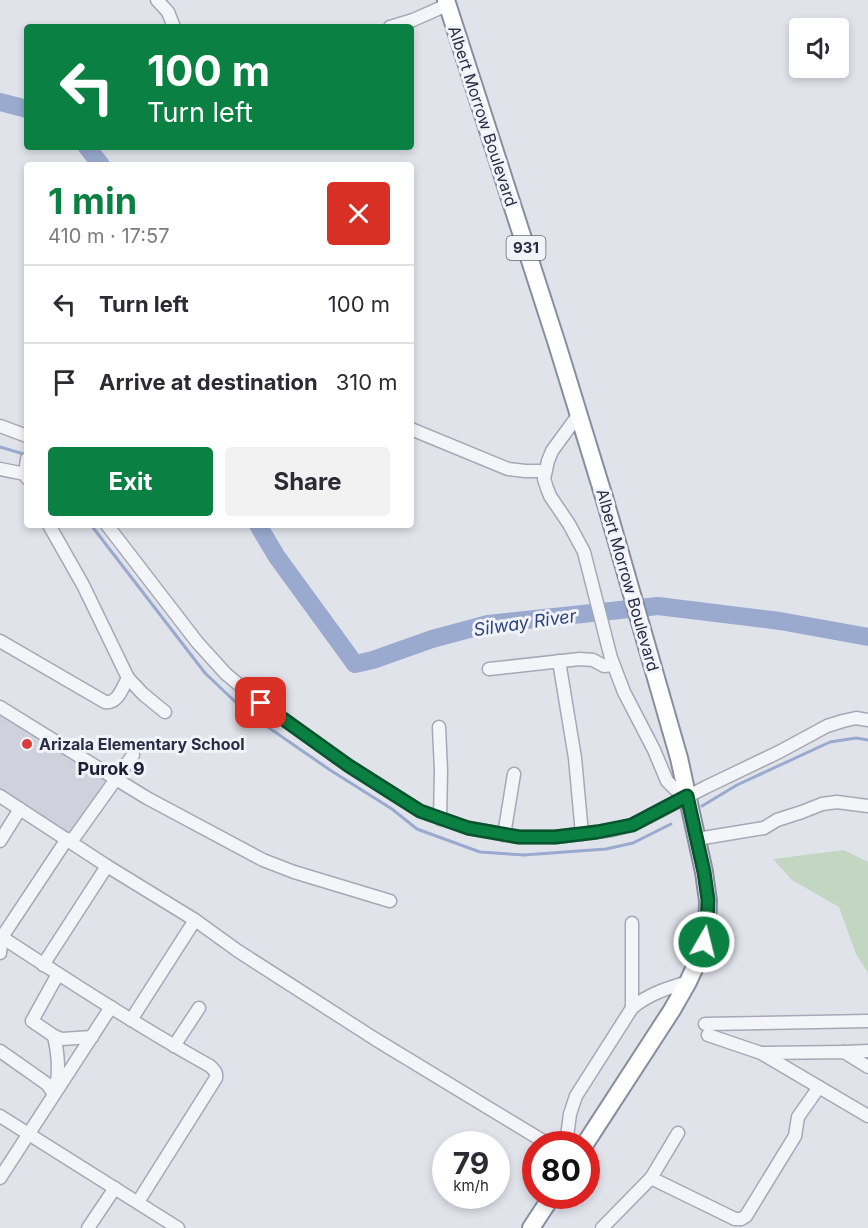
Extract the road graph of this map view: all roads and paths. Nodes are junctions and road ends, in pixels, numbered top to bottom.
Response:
1 (157, 0) edge
2 (447, 3) edge
3 (173, 24) edge
4 (400, 24) edge
5 (579, 414) junction
6 (0, 426) edge
7 (414, 430) edge
8 (24, 435) edge
9 (0, 468) edge
10 (545, 471) junction
11 (24, 475) edge
12 (51, 528) edge
13 (109, 528) edge
14 (0, 641) edge
15 (559, 661) junction
16 (612, 661) junction
17 (489, 669) dead end
18 (128, 678) junction
19 (0, 707) edge
20 (165, 712) dead end
21 (868, 720) edge
22 (439, 727) dead end
23 (133, 756) dead end
24 (514, 774) dead end
25 (116, 779) junction
26 (687, 794) junction
27 (0, 796) edge
28 (868, 806) edge
29 (20, 809) junction
30 (440, 819) junction
31 (582, 834) junction
32 (504, 835) junction
33 (697, 839) junction
34 (0, 841) edge
35 (69, 841) junction
36 (107, 866) junction
37 (390, 901) dead end
38 (195, 920) junction
39 (632, 923) dead end
40 (1, 936) edge
41 (0, 953) edge
42 (44, 965) junction
43 (58, 974) junction
44 (688, 982) junction
45 (111, 1007) junction
46 (199, 1008) dead end
47 (632, 1008) junction
48 (131, 1020) junction
49 (868, 1021) edge
50 (54, 1036) junction
51 (92, 1036) junction
52 (174, 1046) junction
53 (0, 1051) edge
54 (864, 1051) edge
55 (843, 1052) junction
56 (761, 1053) junction
57 (866, 1066) edge
58 (819, 1087) junction
59 (54, 1094) junction
60 (0, 1116) edge
61 (868, 1116) edge
62 (527, 1131) edge
63 (568, 1131) edge
64 (593, 1131) edge
65 (678, 1133) dead end
66 (29, 1134) junction
67 (0, 1178) edge
68 (651, 1178) junction
69 (115, 1188) junction
70 (138, 1202) junction
71 (543, 1209) edge
72 (88, 1228) edge
73 (178, 1228) edge
74 (531, 1228) edge
75 (602, 1228) edge

1 - 3 street
2 - 4 street
2 - 5 highway, Albert Morrow Boulevard / 931
5 - 10 street
5 - 26 highway, Albert Morrow Boulevard / 931
6 - 8 street
7 - 10 street
9 - 11 street
10 - 16 street
12 - 18 street
13 - 30 street
14 - 18 street
15 - 16 street
15 - 17 street
15 - 31 street
16 - 26 street
18 - 20 street
19 - 25 street
21 - 26 street
22 - 30 street
23 - 25 street
24 - 32 street
25 - 35 street
25 - 37 street
26 - 31 street
26 - 33 highway, Albert Morrow Boulevard / 931
27 - 29 street
28 - 33 street
29 - 34 street
29 - 35 street
30 - 32 street
31 - 32 street
33 - 44 highway, Albert Morrow Boulevard / 931
35 - 36 street
35 - 40 street
36 - 38 street
36 - 42 street
38 - 48 street
38 - 62 street
39 - 47 street
40 - 41 street
40 - 42 street
42 - 43 street
43 - 45 street
43 - 50 street
44 - 47 street
44 - 64 highway, Albert Morrow Boulevard / 931
45 - 48 street
45 - 51 street
46 - 52 street
47 - 63 street
48 - 52 street
49 - 56 street
50 - 51 street
50 - 59 street
51 - 59 street
52 - 70 street
53 - 59 street
54 - 55 street
54 - 57 street
55 - 56 street
55 - 57 street
56 - 58 street
58 - 61 street
58 - 68 street
59 - 66 street
60 - 66 street
65 - 68 street
66 - 67 street
66 - 69 street
68 - 75 street
69 - 70 street
69 - 72 street
70 - 73 street
71 - 74 highway

